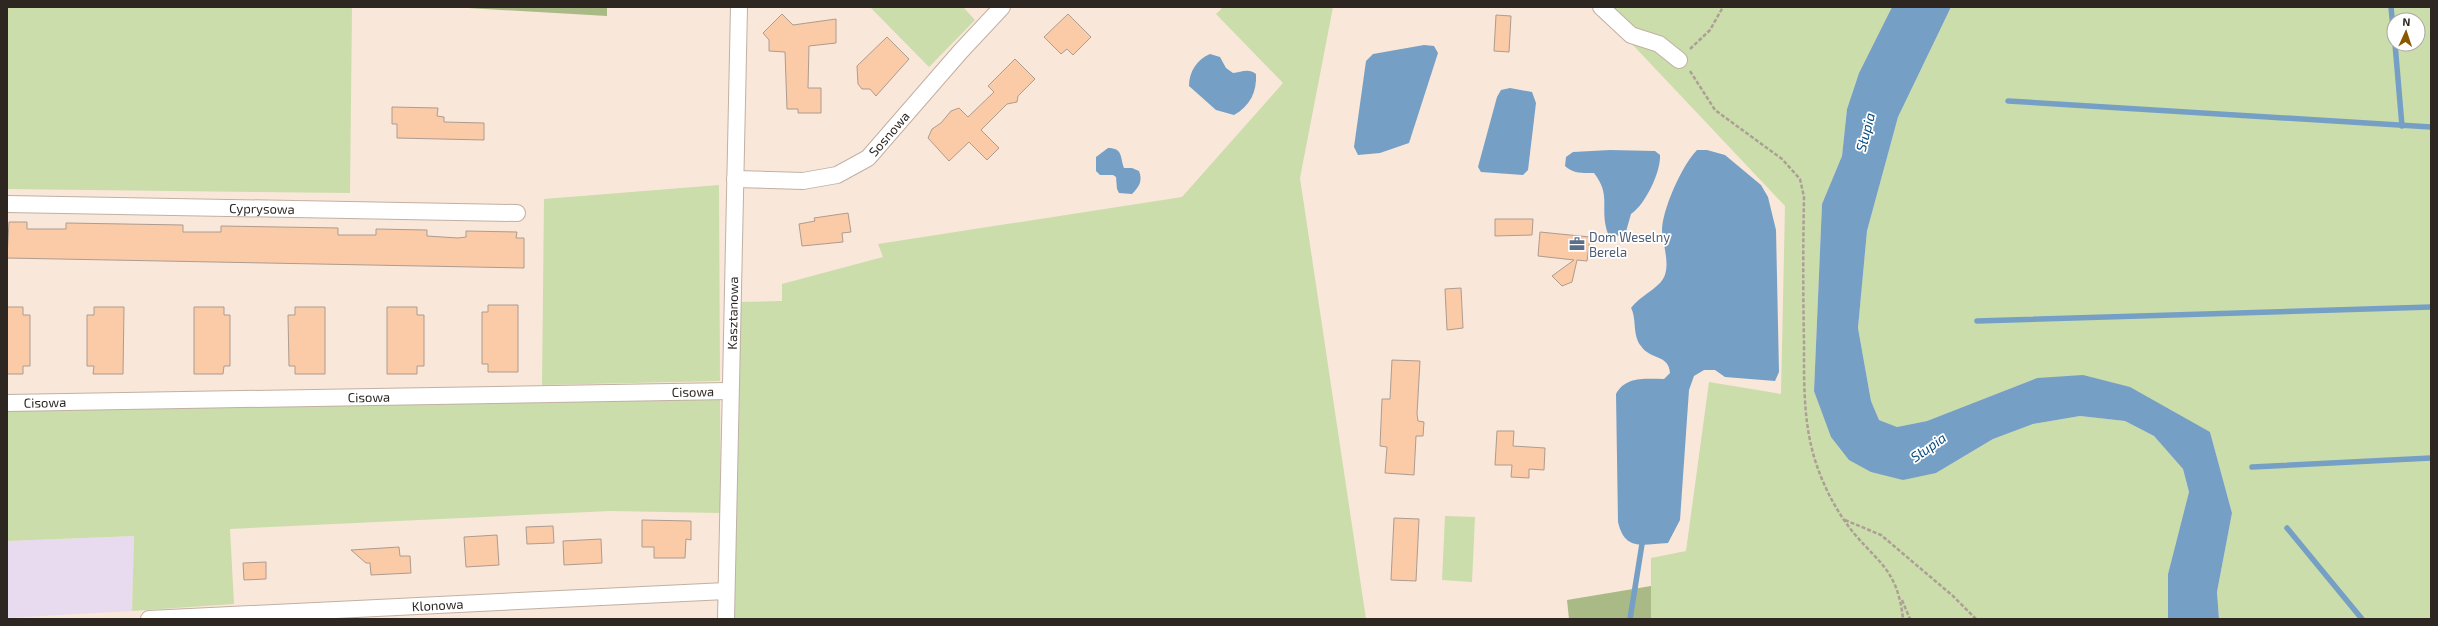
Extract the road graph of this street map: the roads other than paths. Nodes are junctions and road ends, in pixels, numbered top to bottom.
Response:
1 (739, 7) edge
2 (1002, 7) edge
3 (1601, 7) edge
4 (1679, 60) road end
5 (735, 179) junction
6 (7, 204) edge
7 (517, 213) dead end
8 (730, 391) junction
9 (7, 402) edge
10 (726, 591) junction
11 (149, 619) edge
12 (726, 619) edge

1 - 5 street, Kasztanowa
2 - 5 street, Sosnowa
3 - 4 street
5 - 8 street, Kasztanowa
6 - 7 street, Cyprysowa
8 - 9 street, Cisowa
8 - 10 street, Kasztanowa
10 - 11 street, Klonowa
10 - 12 street, Kasztanowa

